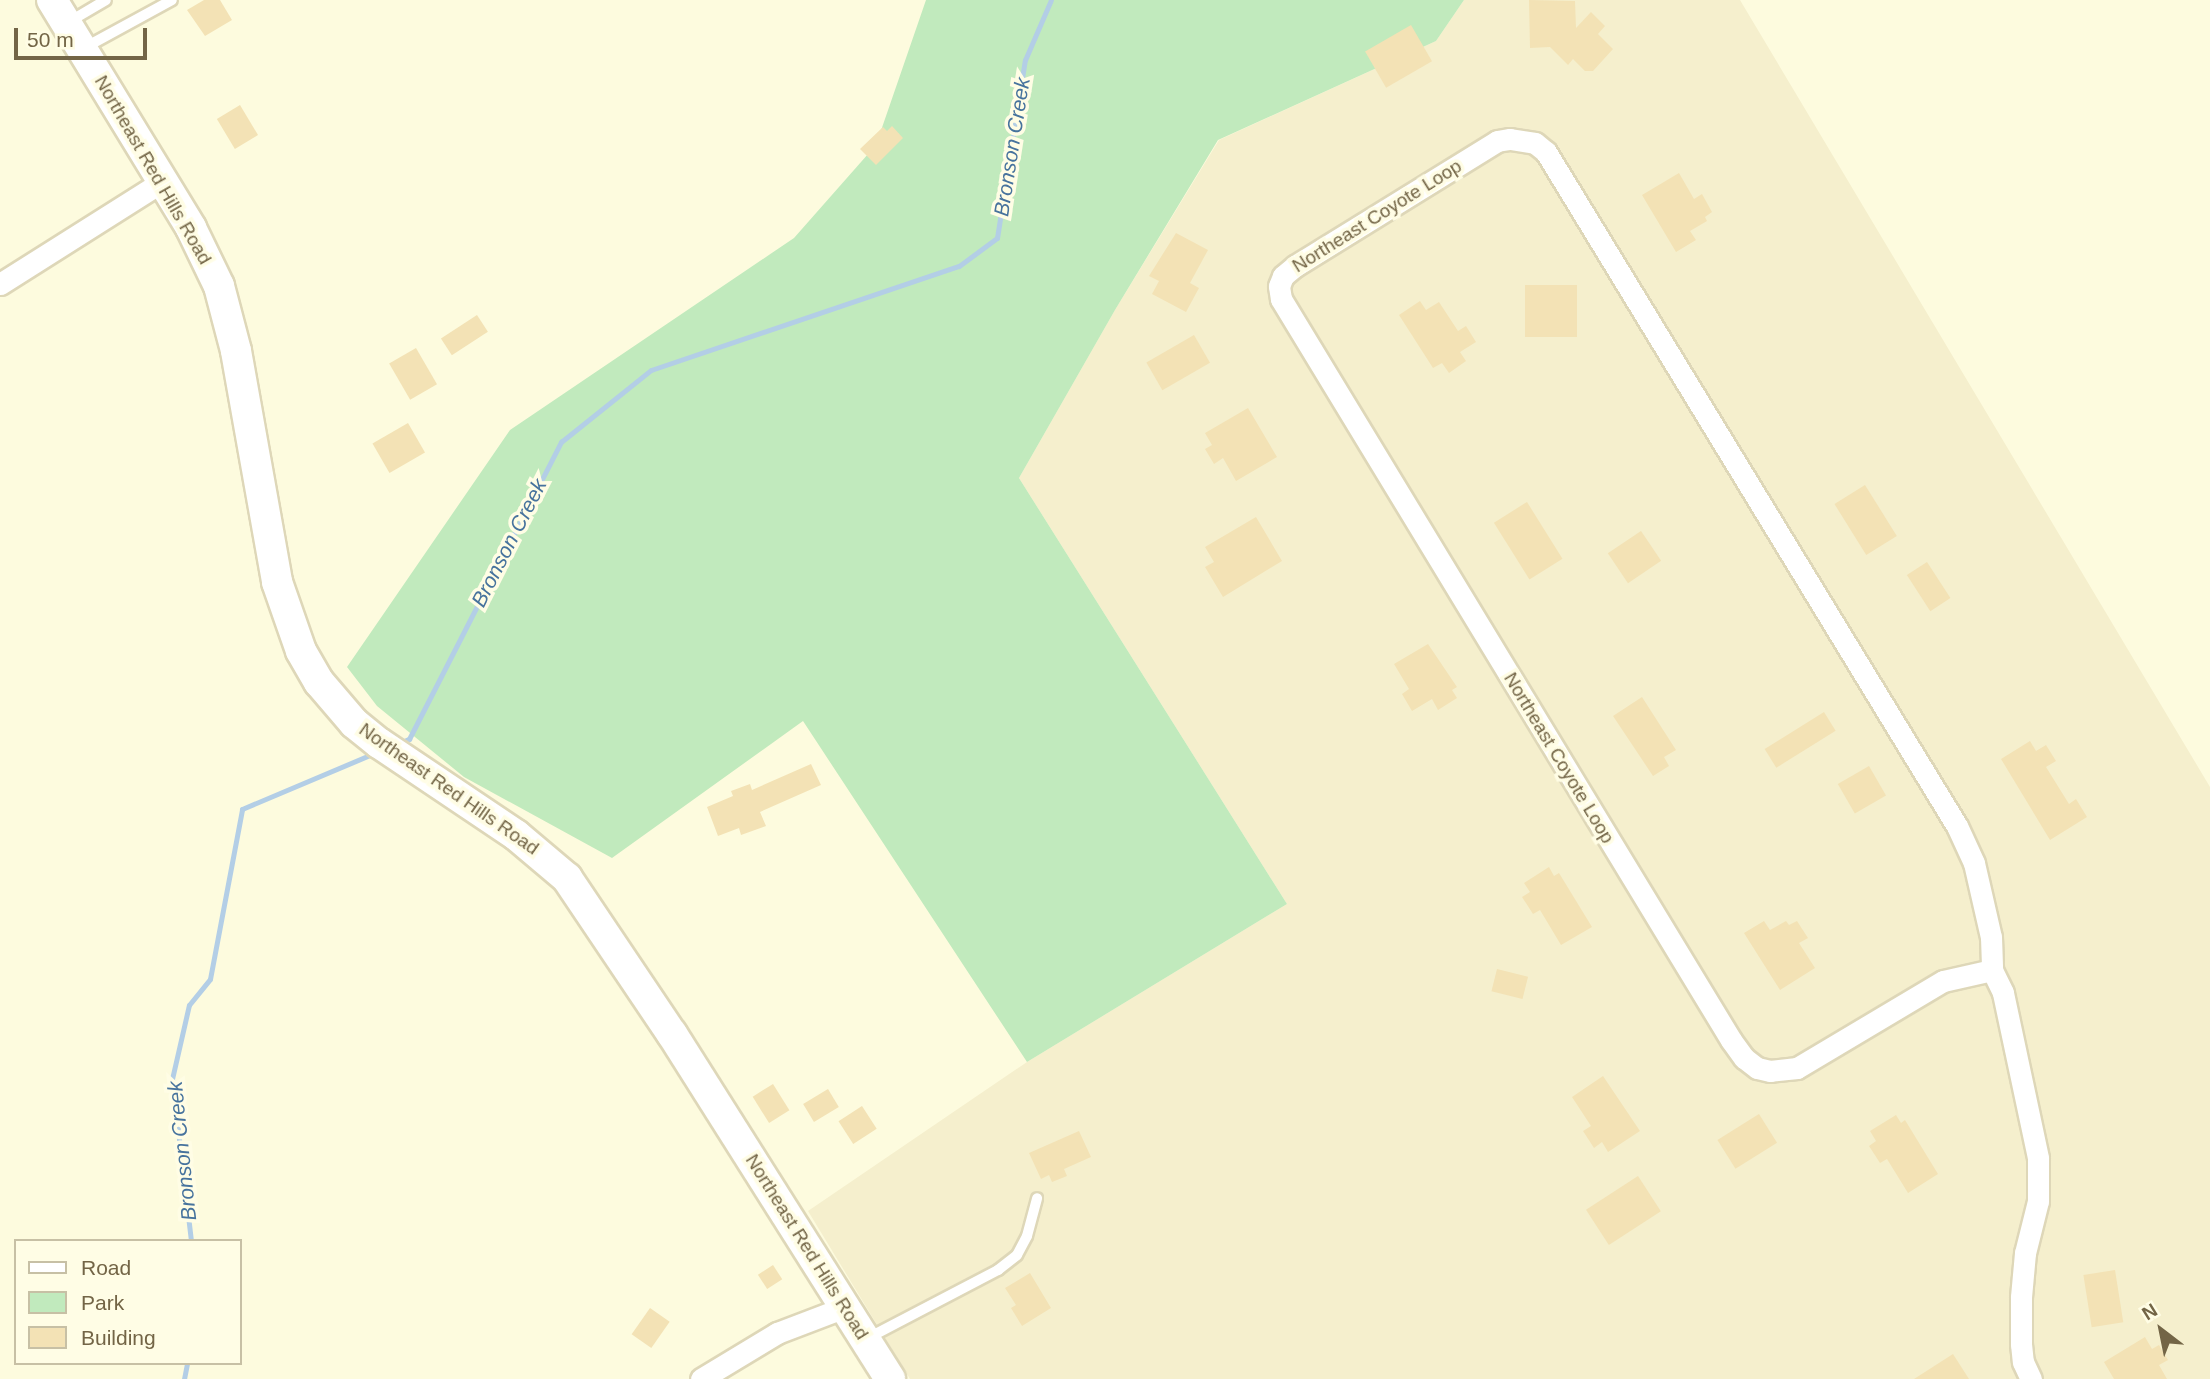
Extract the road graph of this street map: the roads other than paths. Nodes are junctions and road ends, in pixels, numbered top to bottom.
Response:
1 (106, 0) edge
2 (172, 0) edge
3 (59, 12) edge
4 (82, 50) junction
5 (163, 181) junction
6 (0, 284) edge
7 (1992, 970) junction
8 (1037, 1198) dead end
9 (845, 1307) junction
10 (865, 1339) junction
11 (701, 1379) edge
12 (890, 1379) edge
13 (2031, 1379) edge

1 - 3 lane
2 - 4 lane
3 - 4 street, Northeast Red Hills Road
4 - 5 street, Northeast Red Hills Road
5 - 6 street
5 - 9 street, Northeast Red Hills Road
7 - 7 street, Northeast Coyote Loop
7 - 13 street, Northeast Coyote Loop
8 - 10 lane
9 - 10 street, Northeast Red Hills Road
9 - 11 street
10 - 12 street, Northeast Red Hills Road

